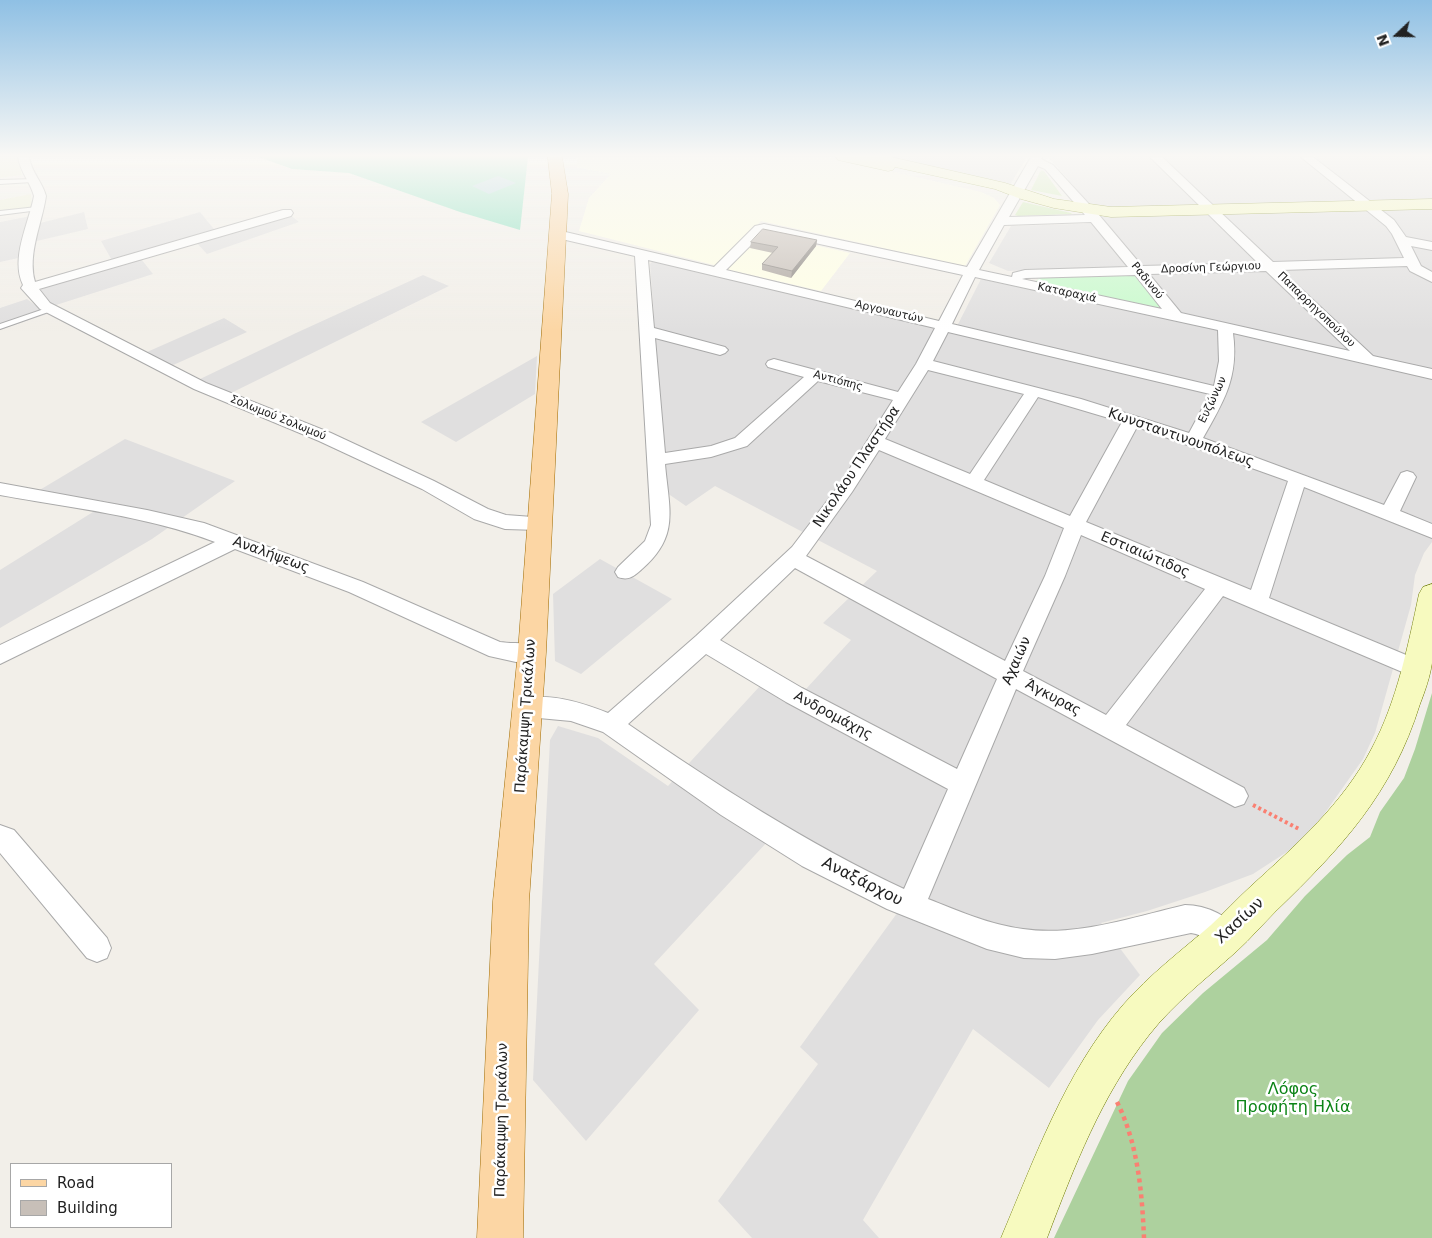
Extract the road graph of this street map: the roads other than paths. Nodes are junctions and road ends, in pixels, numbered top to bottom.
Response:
1 (36, 215) edge
2 (281, 215) edge
3 (559, 215) edge
4 (1003, 215) edge
5 (1081, 215) edge
6 (1091, 215) edge
7 (1216, 215) edge
8 (1379, 215) edge
9 (999, 222) junction
10 (558, 234) junction
11 (1401, 240) junction
12 (1432, 246) edge
13 (641, 253) junction
14 (1412, 262) junction
15 (1270, 266) junction
16 (1139, 270) junction
17 (718, 271) junction
18 (971, 272) junction
19 (1432, 278) edge
20 (1014, 282) junction
21 (28, 288) junction
22 (50, 310) junction
23 (1176, 316) junction
24 (944, 325) junction
25 (0, 327) edge
26 (1225, 327) junction
27 (647, 331) junction
28 (720, 350) dead end
29 (1368, 360) junction
30 (774, 364) dead end
31 (924, 364) junction
32 (1432, 374) edge
33 (815, 375) junction
34 (1033, 392) junction
35 (1220, 392) junction
36 (903, 398) junction
37 (1132, 420) junction
38 (1193, 441) junction
39 (876, 442) junction
40 (657, 460) junction
41 (1407, 477) dead end
42 (1298, 478) junction
43 (973, 483) junction
44 (0, 489) edge
45 (1389, 514) junction
46 (539, 523) junction
47 (1074, 526) junction
48 (1432, 531) edge
49 (235, 541) junction
50 (792, 558) junction
51 (625, 572) dead end
52 (1219, 586) junction
53 (1432, 594) edge
54 (1257, 602) junction
55 (704, 642) junction
56 (532, 652) junction
57 (0, 655) edge
58 (1415, 668) junction
59 (1010, 675) junction
60 (528, 707) junction
61 (611, 725) junction
62 (1110, 728) junction
63 (964, 785) junction
64 (1235, 796) road end
65 (0, 837) edge
66 (911, 906) junction
67 (1226, 936) junction
68 (97, 948) dead end
69 (500, 1238) edge
70 (1024, 1238) edge

1 - 21 street
2 - 21 street
3 - 10 main road, Παράκαμψη Τρικάλων
4 - 9 street, Νικολάου Πλαστήρα
5 - 9 street
6 - 16 street, Ραδινού
7 - 15 street, Παπαρρηγοπούλου
8 - 11 street
9 - 18 street, Νικολάου Πλαστήρα
10 - 13 street, Αργοναυτών
10 - 46 main road, Παράκαμψη Τρικάλων
11 - 12 street
11 - 14 street
13 - 17 street, Αργοναυτών
13 - 27 street
14 - 15 street, Δροσίνη Γεώργιου
14 - 19 street
15 - 16 street, Δροσίνη Γεώργιου
15 - 29 street, Παπαρρηγοπούλου
16 - 20 street, Δροσίνη Γεώργιου
16 - 23 street, Ραδινού
17 - 18 street, Καταραχιά
17 - 24 street, Αργοναυτών
18 - 20 street, Καταραχιά
18 - 24 street, Νικολάου Πλαστήρα
20 - 23 street, Καταραχιά
21 - 22 street, Σολωμού Σολωμού
22 - 25 lane
22 - 46 street, Σολωμού Σολωμού
23 - 26 street, Καταραχιά
24 - 31 street, Νικολάου Πλαστήρα
24 - 35 street, Αργοναυτών
26 - 29 street, Καταραχιά
26 - 35 street, Ευζώνων
27 - 28 street
27 - 40 street
29 - 32 street, Καταραχιά
30 - 33 street, Αντιόπης
31 - 34 street, Κωνσταντινουπόλεως
31 - 36 street, Νικολάου Πλαστήρα
33 - 36 street, Αντιόπης
33 - 40 street
34 - 37 street, Κωνσταντινουπόλεως
34 - 43 street
35 - 38 street, Ευζώνων
36 - 39 street, Νικολάου Πλαστήρα
37 - 38 street, Κωνσταντινουπόλεως
37 - 47 street, Αχαιών
38 - 42 street, Κωνσταντινουπόλεως
39 - 43 street, Εστιαιώτιδος
39 - 50 street, Νικολάου Πλαστήρα
40 - 51 street
41 - 45 street
42 - 45 street, Κωνσταντινουπόλεως
42 - 54 street
43 - 47 street, Εστιαιώτιδος
44 - 49 street, Αναλήψεως
45 - 48 street, Κωνσταντινουπόλεως
46 - 56 main road, Παράκαμψη Τρικάλων
47 - 52 street, Εστιαιώτιδος
47 - 59 street, Αχαιών
49 - 56 street, Αναλήψεως
49 - 57 street
50 - 55 street, Νικολάου Πλαστήρα
50 - 59 street, Άγκυρας
52 - 54 street, Εστιαιώτιδος
52 - 62 street
53 - 58 main road, Χασίων
54 - 58 street, Εστιαιώτιδος
55 - 61 street, Νικολάου Πλαστήρα
55 - 63 street, Ανδρομάχης
56 - 60 main road, Παράκαμψη Τρικάλων
58 - 67 main road, Χασίων
59 - 62 street, Άγκυρας
59 - 63 street, Αχαιών
60 - 61 street, Αναξάρχου
60 - 69 main road, Παράκαμψη Τρικάλων
61 - 66 street, Αναξάρχου
62 - 64 street, Άγκυρας
63 - 66 street, Αχαιών
65 - 68 street
66 - 67 street, Αναξάρχου
67 - 70 main road, Χασίων

